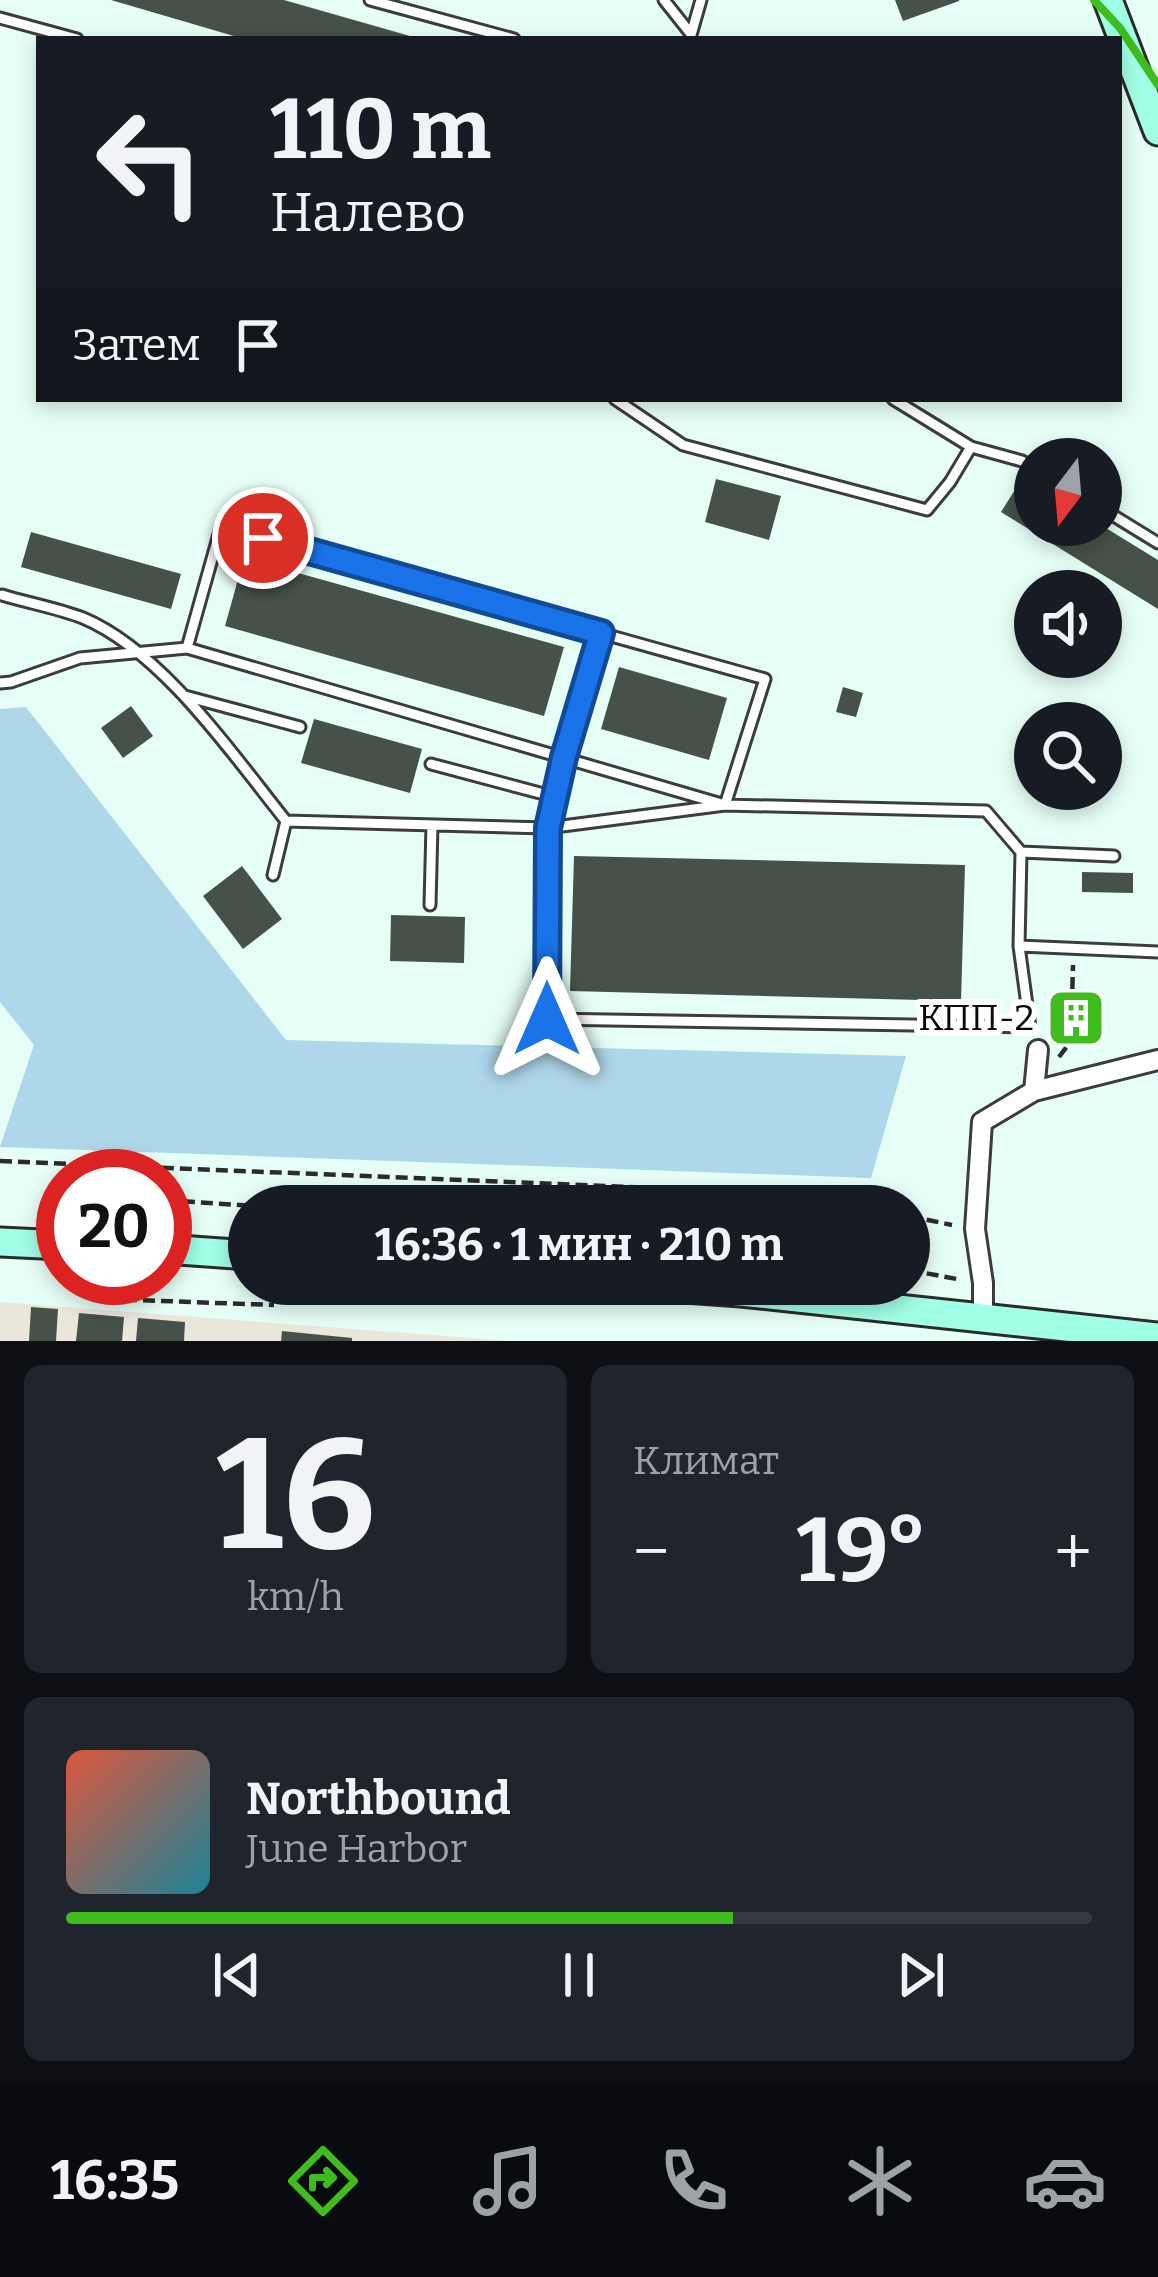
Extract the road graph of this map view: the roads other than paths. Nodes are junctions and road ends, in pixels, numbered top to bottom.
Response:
1 (370, 0) edge
2 (664, 0) edge
3 (701, 0) edge
4 (1108, 0) edge
5 (0, 18) edge
6 (66, 36) edge
7 (503, 36) edge
8 (689, 36) edge
9 (690, 36) edge
10 (1122, 36) edge
11 (1122, 37) edge
12 (1158, 131) edge
13 (619, 402) edge
14 (897, 402) edge
15 (971, 447) junction
16 (1014, 459) edge
17 (1122, 521) edge
18 (1158, 543) edge
19 (2, 595) edge
20 (601, 633) junction
21 (187, 648) junction
22 (139, 653) junction
23 (0, 683) edge
24 (185, 696) junction
25 (299, 727) dead end
26 (564, 757) junction
27 (431, 764) dead end
28 (555, 797) junction
29 (725, 805) junction
30 (286, 821) junction
31 (432, 825) junction
32 (548, 828) junction
33 (1022, 853) junction
34 (1114, 856) dead end
35 (273, 875) dead end
36 (430, 905) dead end
37 (1019, 946) junction
38 (1158, 952) edge
39 (1030, 1027) junction
40 (1038, 1050) joint
41 (1158, 1060) edge
42 (1034, 1091) junction
43 (0, 1242) edge
44 (36, 1244) edge
45 (192, 1251) edge
46 (228, 1254) edge
47 (854, 1305) edge
48 (983, 1317) junction
49 (1124, 1337) edge
50 (1158, 1337) edge

1 - 7 lane
2 - 8 lane
3 - 9 lane
4 - 10 street
5 - 6 lane
11 - 12 street
13 - 15 lane
14 - 15 lane
15 - 16 lane
17 - 18 lane
19 - 22 lane
20 - 21 lane
20 - 26 lane
20 - 29 lane
21 - 22 lane
21 - 26 lane
22 - 23 lane
22 - 24 lane
24 - 25 lane
24 - 30 lane
26 - 28 lane
26 - 29 lane
27 - 28 lane
28 - 32 lane
29 - 32 lane
29 - 33 lane
30 - 31 lane
30 - 35 lane
31 - 32 lane
31 - 36 lane
32 - 39 lane
33 - 34 lane
33 - 37 lane
37 - 38 lane
37 - 39 lane
39 - 40 lane
40 - 42 street
41 - 42 street
42 - 48 street
43 - 44 street
45 - 46 street
47 - 48 street
48 - 49 street
49 - 50 street

